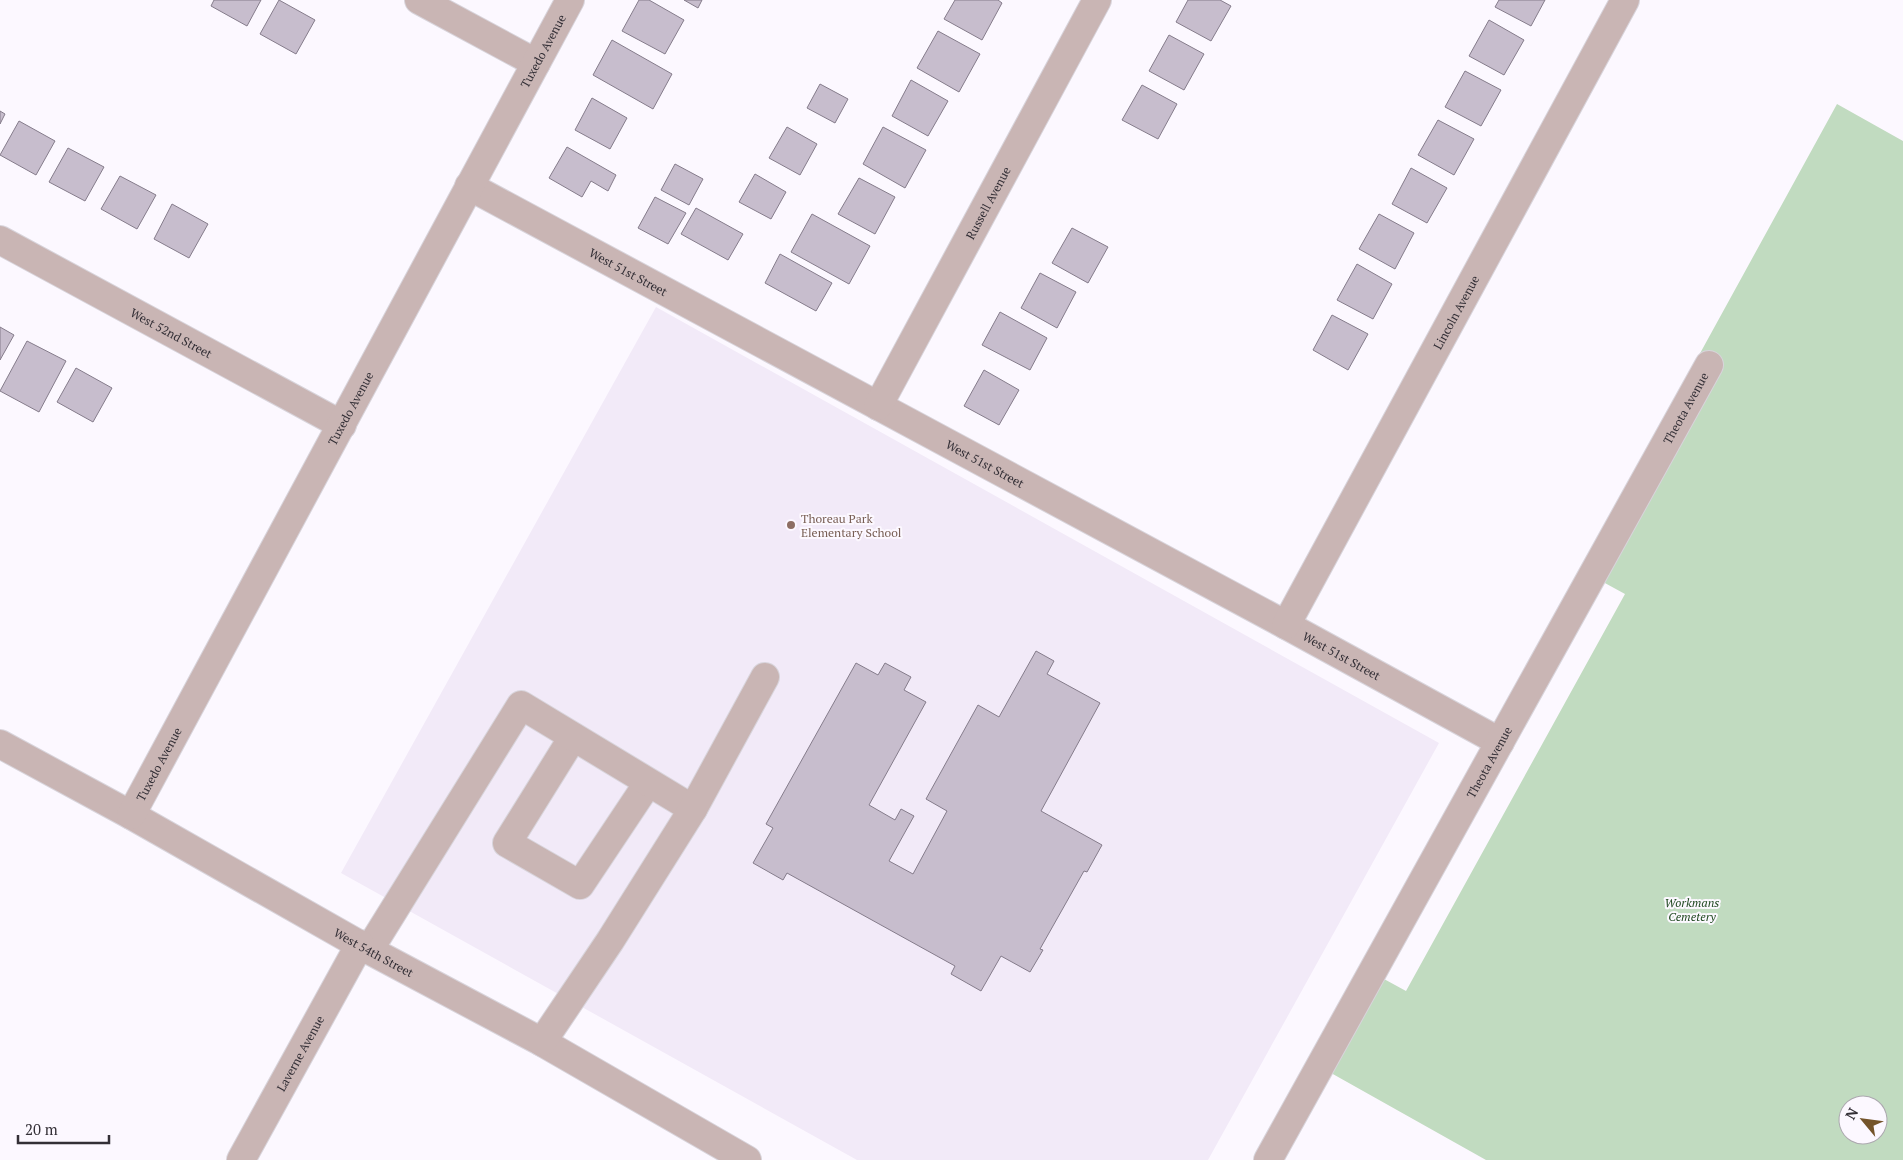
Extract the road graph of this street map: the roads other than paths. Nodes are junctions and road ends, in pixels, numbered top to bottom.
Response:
1 (419, 0) edge
2 (570, 0) edge
3 (1097, 0) edge
4 (1625, 0) edge
5 (536, 63) junction
6 (469, 186) junction
7 (0, 240) edge
8 (1709, 365) dead end
9 (878, 406) junction
10 (342, 425) junction
11 (1286, 625) junction
12 (765, 677) dead end
13 (573, 737) junction
14 (1500, 742) junction
15 (0, 744) edge
16 (648, 783) junction
17 (693, 809) junction
18 (131, 815) junction
19 (365, 947) junction
20 (542, 1042) junction
21 (742, 1159) edge
22 (241, 1160) edge
23 (1268, 1160) edge

1 - 5 street
2 - 5 street, Tuxedo Avenue
3 - 9 street, Russell Avenue
4 - 11 street, Lincoln Avenue
5 - 6 street, Tuxedo Avenue
6 - 9 street, West 51st Street
6 - 10 street, Tuxedo Avenue
7 - 10 street, West 52nd Street
8 - 14 street, Theota Avenue
9 - 11 street, West 51st Street
10 - 18 street, Tuxedo Avenue
11 - 14 street, West 51st Street
12 - 17 street
13 - 16 street
13 - 16 street
13 - 19 street, Laverne Avenue
14 - 23 street, Theota Avenue
15 - 18 street, West 54th Street
16 - 17 street
17 - 20 street
18 - 19 street, West 54th Street
19 - 20 street, West 54th Street
19 - 22 street, Laverne Avenue
20 - 21 street, West 54th Street

